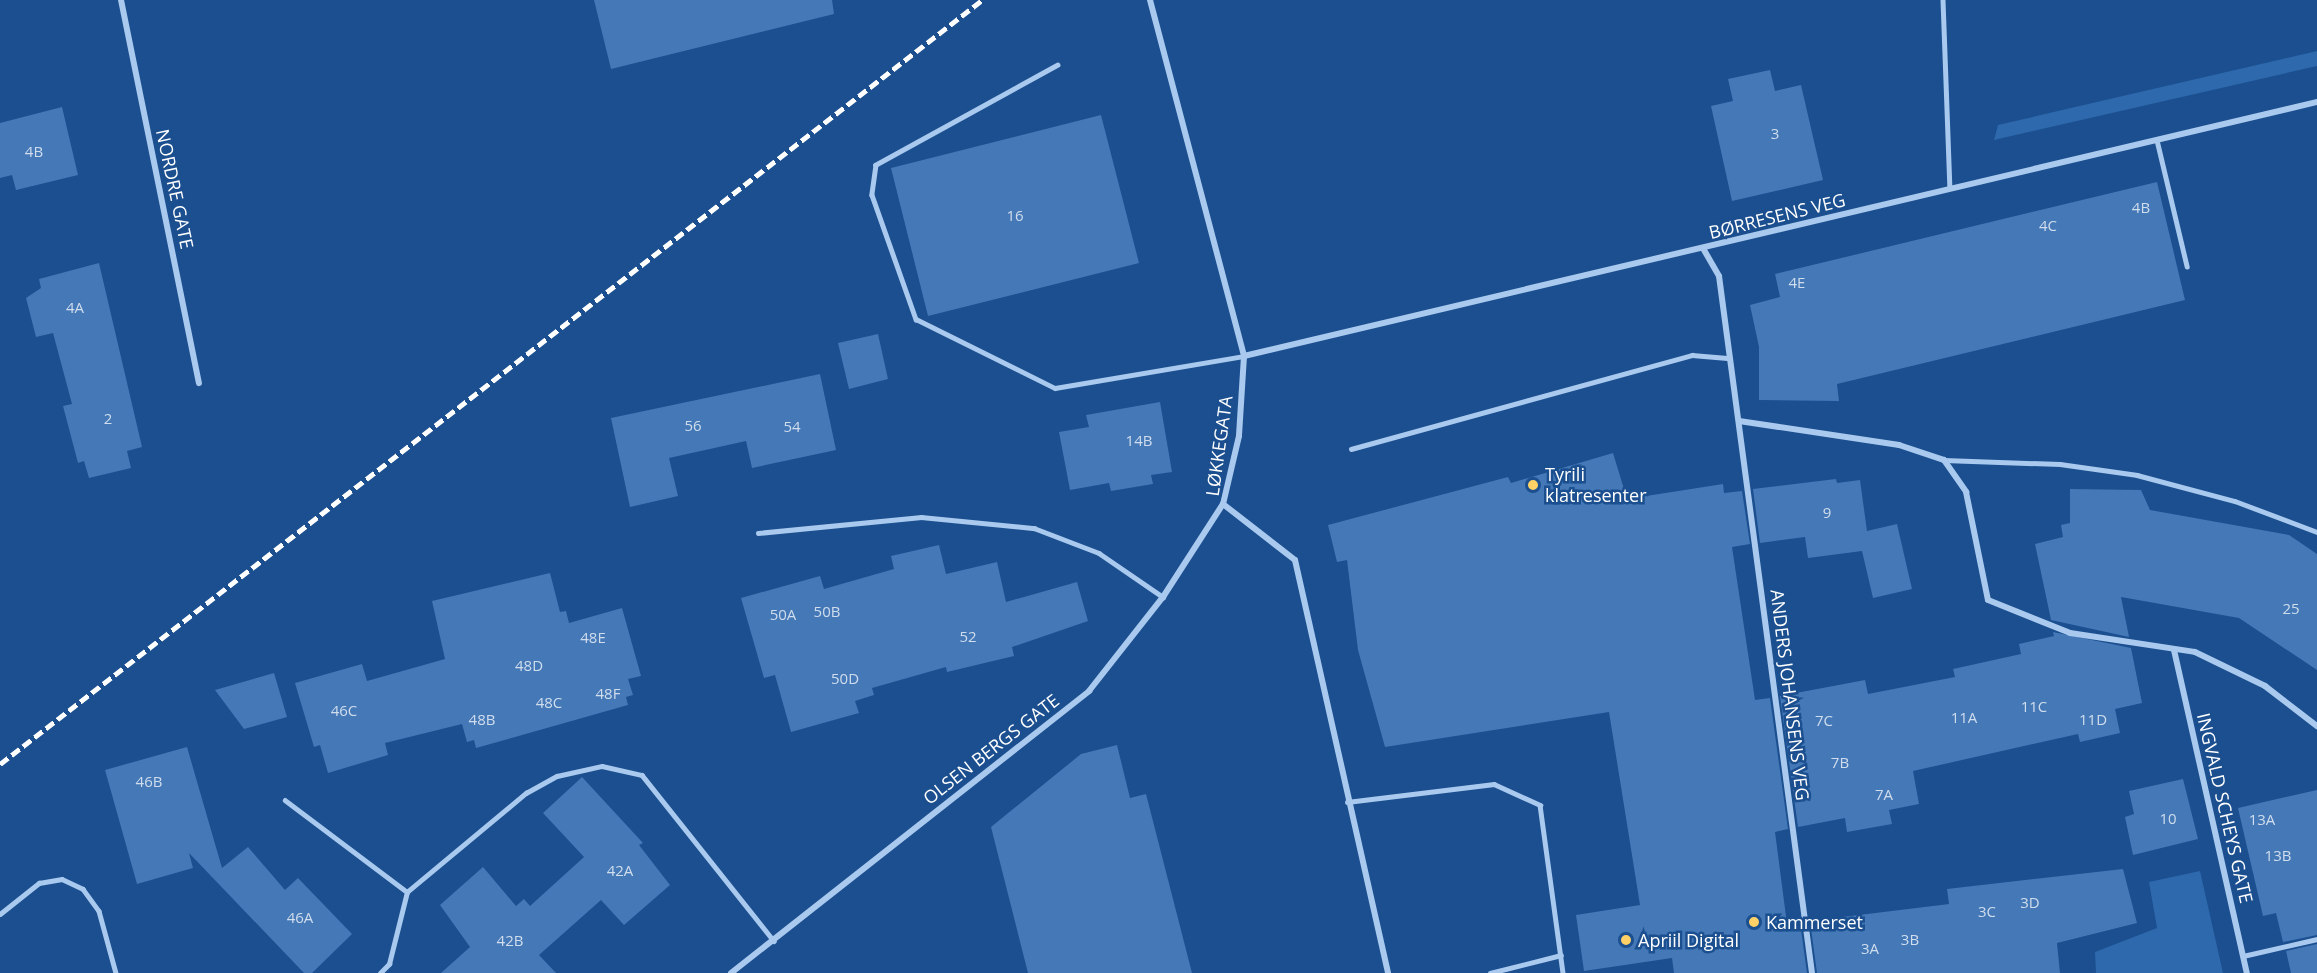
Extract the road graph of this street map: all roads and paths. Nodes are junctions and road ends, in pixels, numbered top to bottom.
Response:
1 (121, 0) edge
2 (1150, 0) edge
3 (1942, 0) edge
4 (1058, 66) dead end
5 (2317, 102) edge
6 (2157, 140) junction
7 (1950, 188) junction
8 (1704, 250) junction
9 (2187, 266) dead end
10 (1244, 356) junction
11 (1730, 358) junction
12 (199, 383) dead end
13 (1739, 422) junction
14 (1351, 449) dead end
15 (1944, 460) junction
16 (1223, 504) junction
17 (2317, 532) edge
18 (758, 534) dead end
19 (1163, 597) junction
20 (2174, 650) junction
21 (2317, 726) edge
22 (285, 800) dead end
23 (1347, 802) junction
24 (407, 892) junction
25 (0, 914) edge
26 (2317, 939) edge
27 (774, 941) junction
28 (1561, 955) junction
29 (2243, 956) junction
30 (116, 973) edge
31 (380, 973) edge
32 (731, 973) edge
33 (1388, 973) edge
34 (1490, 973) edge
35 (1563, 973) edge
36 (1812, 973) edge
37 (2247, 973) edge

1 - 12 street, NORDRE GATE
2 - 10 street, LØKKEGATA
3 - 7 lane
4 - 10 lane
5 - 6 street, BØRRESENS VEG
6 - 7 street, BØRRESENS VEG
6 - 9 lane
7 - 8 street, BØRRESENS VEG
8 - 10 street, BØRRESENS VEG
8 - 11 street, ANDERS JOHANSENS VEG
10 - 16 street, LØKKEGATA
11 - 13 street, ANDERS JOHANSENS VEG
11 - 14 lane
13 - 15 street
13 - 36 street, ANDERS JOHANSENS VEG
15 - 17 lane
15 - 20 street
16 - 19 street, OLSEN BERGS GATE
16 - 23 street, LØKKEGATA
18 - 19 lane
19 - 27 street, OLSEN BERGS GATE
20 - 21 street
20 - 29 street, INGVALD SCHEYS GATE
22 - 24 lane
23 - 28 lane
23 - 33 street, LØKKEGATA
24 - 27 lane
24 - 31 lane
25 - 30 lane
26 - 29 lane
27 - 32 street, OLSEN BERGS GATE
28 - 34 lane
28 - 35 lane
29 - 37 street, INGVALD SCHEYS GATE

